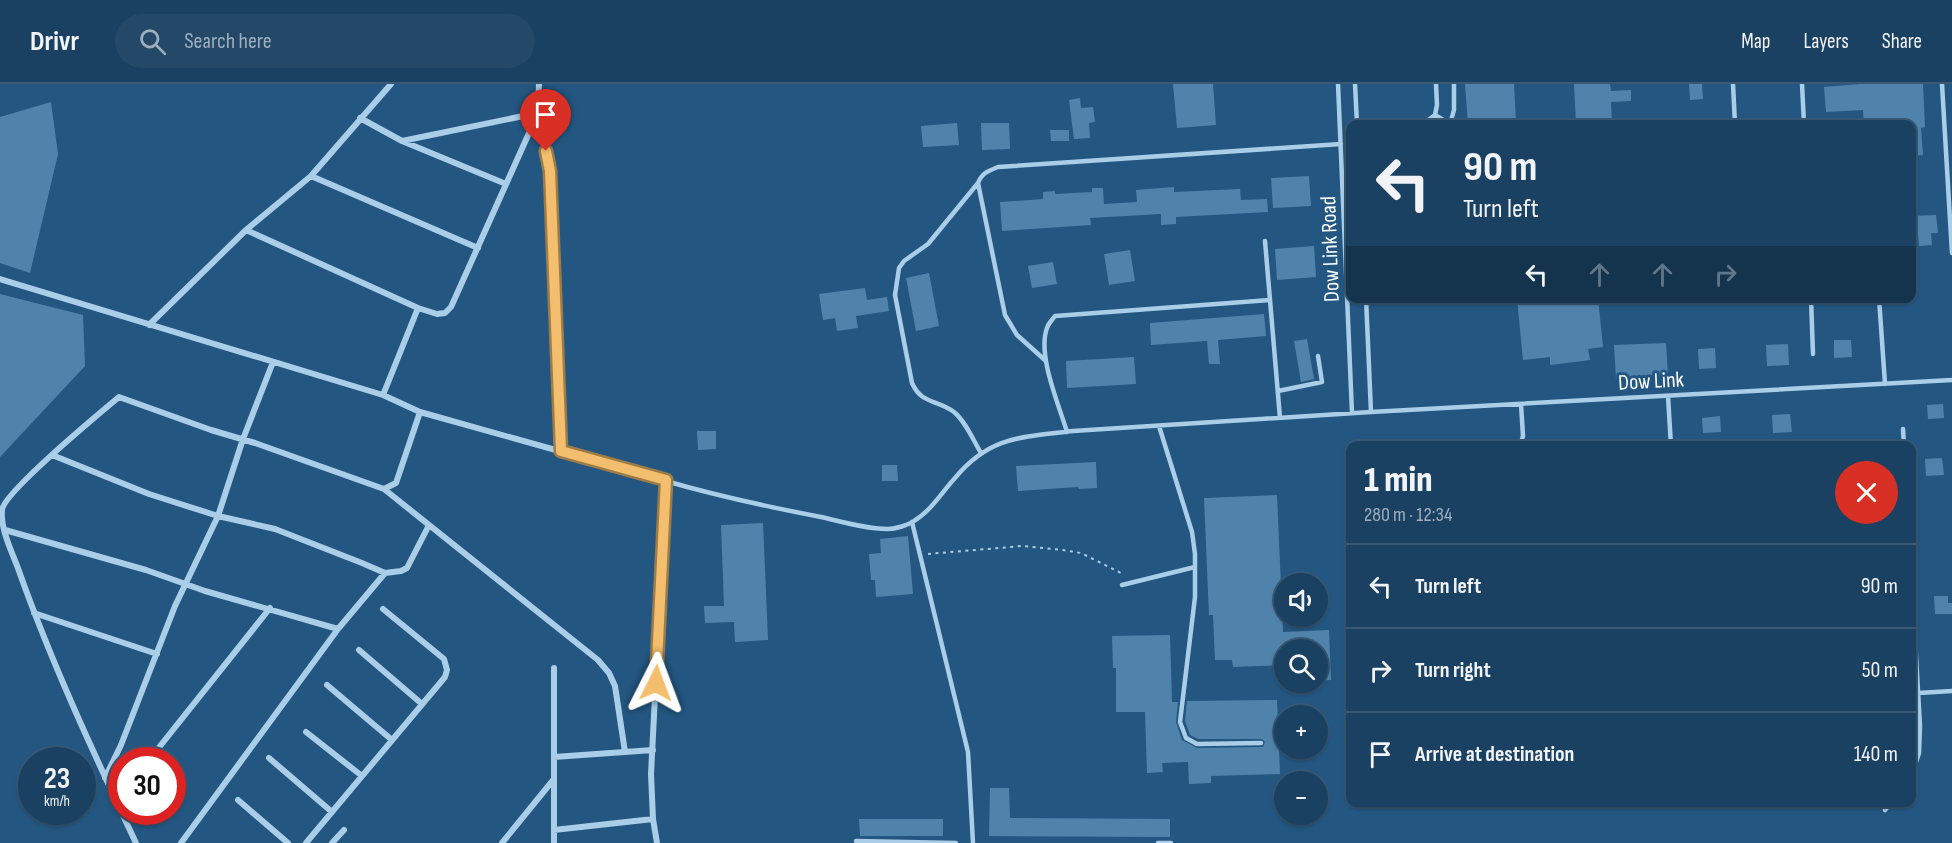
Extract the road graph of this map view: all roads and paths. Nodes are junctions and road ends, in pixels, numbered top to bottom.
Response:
1 (391, 84) edge
2 (539, 84) edge
3 (1338, 84) edge
4 (1355, 84) edge
5 (1436, 84) edge
6 (1454, 84) edge
7 (1733, 84) edge
8 (1802, 84) edge
9 (1942, 84) edge
10 (538, 113) junction
11 (1435, 115) junction
12 (360, 118) junction
13 (1357, 120) edge
14 (1428, 120) edge
15 (1443, 120) edge
16 (1451, 120) edge
17 (1735, 120) edge
18 (1804, 120) edge
19 (402, 141) junction
20 (1341, 144) junction
21 (311, 176) junction
22 (978, 183) junction
23 (506, 184) junction
24 (246, 230) junction
25 (1265, 242) dead end
26 (478, 248) junction
27 (1952, 253) edge
28 (1346, 266) edge
29 (0, 279) edge
30 (1270, 300) junction
31 (1348, 303) edge
32 (1366, 303) edge
33 (1811, 303) edge
34 (1879, 303) edge
35 (418, 308) junction
36 (150, 325) junction
37 (1813, 354) dead end
38 (1318, 356) dead end
39 (1046, 361) junction
40 (273, 363) junction
41 (1952, 380) edge
42 (1886, 384) junction
43 (1278, 391) junction
44 (383, 395) junction
45 (1668, 396) junction
46 (1521, 404) junction
47 (420, 412) junction
48 (1371, 412) junction
49 (1352, 413) junction
50 (1280, 418) junction
51 (1159, 426) junction
52 (1903, 429) dead end
53 (1067, 432) junction
54 (243, 439) junction
55 (1522, 441) edge
56 (1671, 441) edge
57 (1904, 441) edge
58 (561, 451) junction
59 (981, 453) junction
60 (52, 455) junction
61 (666, 480) junction
62 (384, 489) junction
63 (218, 516) junction
64 (912, 522) junction
65 (428, 527) junction
66 (4, 530) junction
67 (920, 555) junction
68 (1195, 567) junction
69 (385, 573) junction
70 (1136, 582) junction
71 (186, 584) junction
72 (1122, 585) dead end
73 (270, 608) junction
74 (383, 609) dead end
75 (34, 613) junction
76 (338, 629) junction
77 (359, 650) dead end
78 (157, 654) junction
79 (1916, 657) edge
80 (554, 668) dead end
81 (327, 685) dead end
82 (1952, 691) edge
83 (1918, 693) junction
84 (422, 704) junction
85 (306, 732) dead end
86 (392, 740) junction
87 (1261, 743) dead end
88 (159, 747) edge
89 (652, 750) junction
90 (625, 752) junction
91 (554, 757) junction
92 (269, 759) dead end
93 (1916, 760) edge
94 (362, 776) junction
95 (105, 778) junction
96 (554, 779) junction
97 (108, 784) edge
98 (238, 800) dead end
99 (1888, 807) edge
100 (1886, 810) dead end
101 (332, 812) junction
102 (653, 819) junction
103 (128, 825) edge
104 (344, 830) dead end
105 (554, 830) junction
106 (856, 841) dead end
107 (136, 843) edge
108 (182, 843) edge
109 (288, 843) edge
110 (306, 843) edge
111 (333, 843) edge
112 (502, 843) edge
113 (554, 843) edge
114 (657, 843) edge
115 (956, 843) edge
116 (973, 843) edge
117 (1158, 843) edge
118 (1172, 843) edge

1 - 12 street
2 - 10 street
3 - 20 lane, Dow Link Road
4 - 13 lane
5 - 11 lane
6 - 16 lane
7 - 17 lane
8 - 18 lane
9 - 27 lane
10 - 19 street
10 - 23 street
10 - 58 street
11 - 14 lane
11 - 15 lane
12 - 19 street
12 - 21 street
19 - 23 street
20 - 22 lane
20 - 28 lane, Dow Link Road
21 - 24 street
21 - 26 street
22 - 39 lane
22 - 59 lane
23 - 26 street
24 - 35 street
24 - 36 street
25 - 30 lane
26 - 35 street
29 - 36 street
30 - 39 lane
30 - 43 lane
31 - 49 lane, Dow Link Road
32 - 48 lane, Dow Link Road
33 - 37 lane
34 - 42 lane
35 - 44 street
36 - 40 street
38 - 43 lane
39 - 53 lane
40 - 44 street
40 - 54 street
41 - 42 lane, Dow Link
42 - 45 lane, Dow Link
43 - 50 lane
44 - 47 street
45 - 46 lane, Dow Link
45 - 56 lane
46 - 48 lane, Dow Link
46 - 55 lane
47 - 58 street
47 - 62 street
48 - 49 lane, Dow Link
49 - 50 lane, Dow Link
50 - 51 lane, Dow Link
51 - 53 lane, Dow Link
51 - 68 lane
52 - 57 lane
53 - 59 lane, Dow Link
54 - 60 street
54 - 62 street
54 - 63 street
58 - 61 street
59 - 64 lane, Dow Link
60 - 63 street
60 - 66 street
61 - 64 lane
61 - 89 street
62 - 65 street
63 - 69 street
63 - 71 street
64 - 67 lane
65 - 69 street
65 - 90 street
66 - 71 street
66 - 75 street
67 - 70 path
67 - 116 lane
68 - 70 lane
68 - 87 lane
69 - 76 street
70 - 72 lane
71 - 73 street
71 - 78 street
73 - 76 street
73 - 88 street
74 - 84 street
75 - 78 street
75 - 95 street
76 - 108 street
77 - 84 street
78 - 95 street
79 - 83 lane
80 - 91 street
81 - 86 street
82 - 83 lane
83 - 93 lane
84 - 86 street
85 - 94 street
86 - 94 street
89 - 90 street
89 - 102 street
90 - 91 street
91 - 96 street
92 - 101 street
94 - 101 street
95 - 97 street
96 - 105 street
96 - 112 street
98 - 109 street
99 - 100 lane
101 - 110 street
102 - 105 street
102 - 114 street
103 - 107 street
104 - 111 street
105 - 113 street
106 - 115 lane
117 - 118 lane

